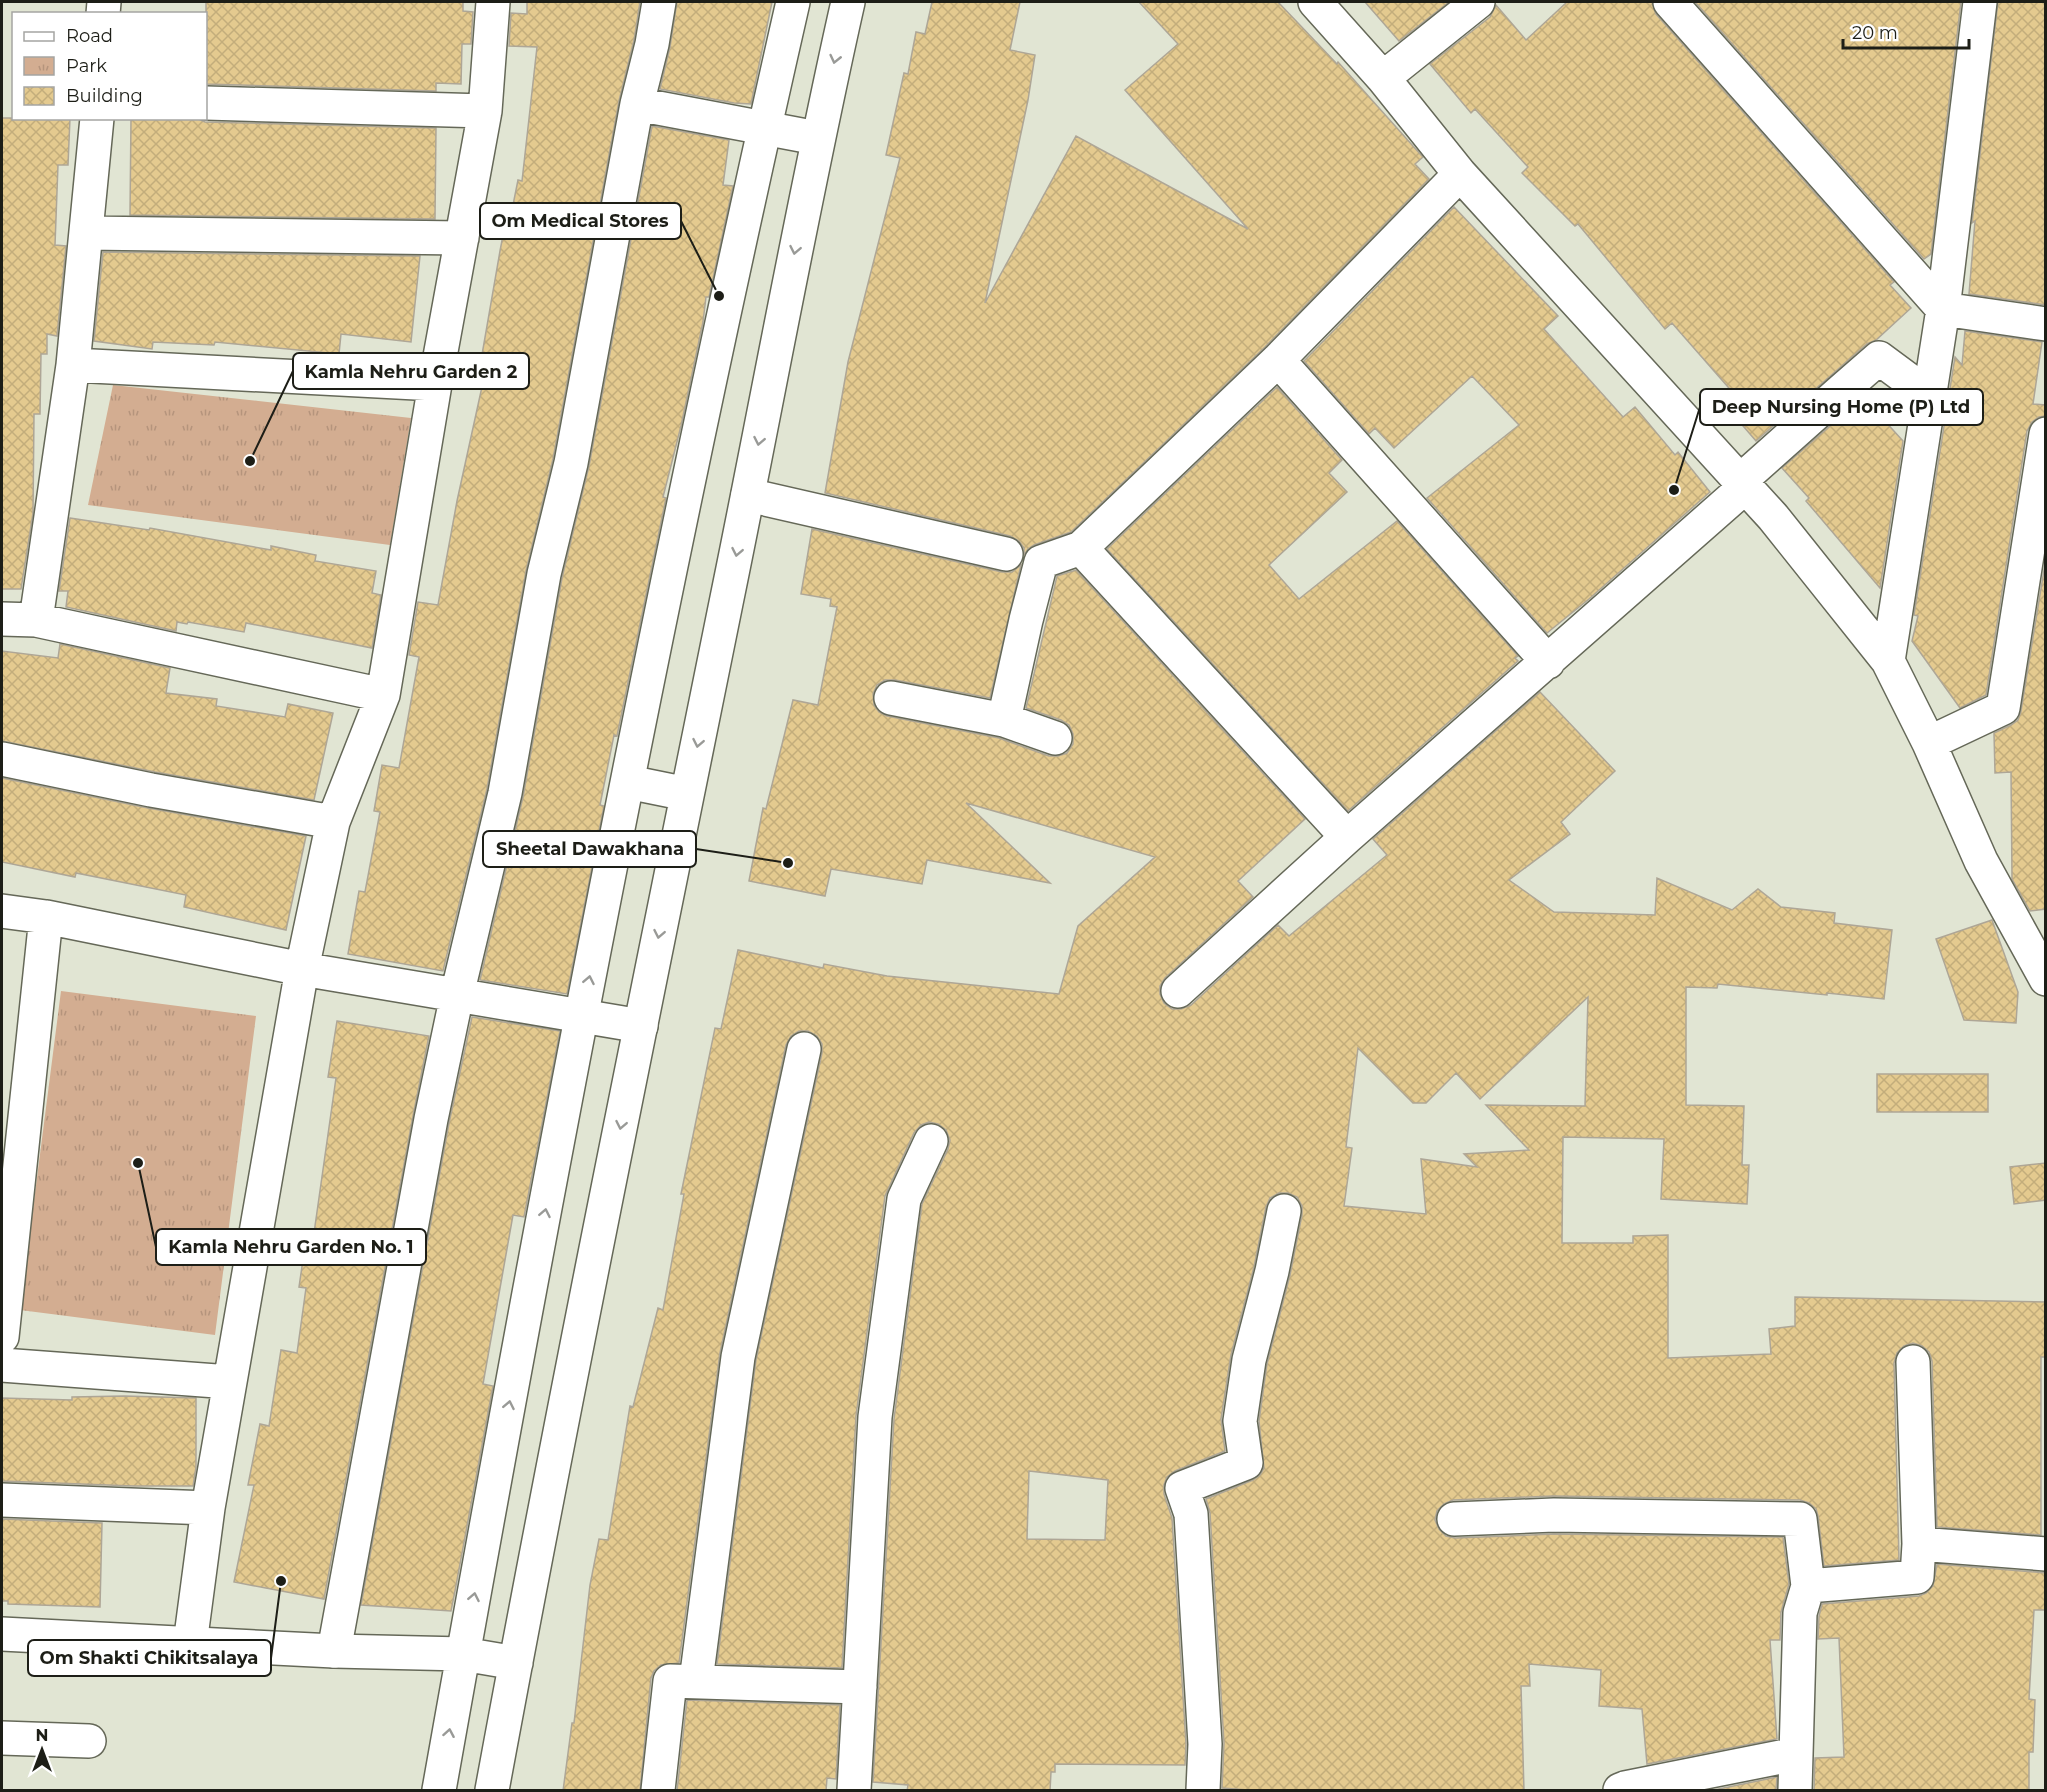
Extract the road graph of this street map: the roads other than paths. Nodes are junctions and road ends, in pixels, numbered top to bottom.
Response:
1 (493, 2) edge
2 (659, 2) edge
3 (793, 2) edge
4 (848, 2) edge
5 (1315, 2) edge
6 (1478, 2) edge
7 (1670, 2) edge
8 (1980, 2) edge
9 (1383, 78) junction
10 (207, 103) edge
11 (637, 104) junction
12 (484, 111) junction
13 (97, 120) edge
14 (764, 126) junction
15 (817, 138) junction
16 (1460, 174) junction
17 (86, 233) junction
18 (462, 238) junction
19 (1943, 309) junction
20 (2046, 324) edge
21 (1278, 360) junction
22 (73, 365) junction
23 (435, 384) junction
24 (1929, 395) junction
25 (2046, 434) edge
26 (1743, 484) junction
27 (748, 495) junction
28 (1081, 548) junction
29 (1006, 554) dead end
30 (2, 620) edge
31 (36, 620) junction
32 (1888, 661) junction
33 (1548, 662) junction
34 (383, 695) junction
35 (891, 698) dead end
36 (1004, 720) junction
37 (1055, 738) dead end
38 (1929, 742) junction
39 (2, 759) edge
40 (628, 782) junction
41 (687, 794) junction
42 (333, 822) junction
43 (1347, 837) junction
44 (2, 911) edge
45 (46, 917) junction
46 (302, 969) junction
47 (2046, 979) edge
48 (1178, 991) dead end
49 (457, 995) junction
50 (582, 1015) junction
51 (641, 1026) junction
52 (804, 1048) dead end
53 (931, 1141) dead end
54 (1284, 1211) dead end
55 (2, 1337) edge
56 (1913, 1362) dead end
57 (2, 1365) edge
58 (230, 1382) junction
59 (2, 1500) edge
60 (208, 1508) junction
61 (1454, 1519) dead end
62 (1919, 1544) junction
63 (2046, 1554) edge
64 (1808, 1586) junction
65 (2, 1634) edge
66 (190, 1644) junction
67 (334, 1651) junction
68 (463, 1654) junction
69 (516, 1663) junction
70 (696, 1681) junction
71 (860, 1687) junction
72 (2, 1738) edge
73 (89, 1741) dead end
74 (1796, 1754) junction
75 (439, 1791) edge
76 (492, 1791) edge
77 (658, 1791) edge
78 (854, 1791) edge
79 (1203, 1791) edge
80 (1620, 1791) edge
81 (1795, 1791) edge

1 - 12 street
2 - 11 street
3 - 14 street
4 -> 15 street
5 - 9 street
6 - 9 street
7 - 19 street
8 - 19 street
9 - 16 street
10 - 12 street
11 - 14 street
11 - 49 street
12 - 18 street
13 - 17 street
14 - 15 street
14 - 40 street
15 -> 27 street
16 - 21 street
16 - 26 street
17 - 18 street
17 - 22 street
18 - 23 street
19 - 20 street
19 - 24 street
21 - 28 street
21 - 33 street
22 - 23 street
22 - 31 street
23 - 34 street
24 - 26 street
24 - 32 street
25 - 38 street
26 - 32 street
26 - 33 street
27 - 29 street
27 -> 41 street
28 - 36 street
28 - 43 street
30 - 31 street
31 - 34 street
32 - 38 street
33 - 43 street
34 - 42 street
35 - 36 street
36 - 37 street
38 - 47 street
39 - 42 street
40 - 41 street
50 -> 40 street
41 -> 51 street
42 - 46 street
43 - 48 street
44 - 45 street
45 - 46 street
45 - 55 street
46 - 49 street
46 - 58 street
49 - 50 street
49 - 67 street
50 - 51 street
68 -> 50 street
51 -> 69 street
52 - 70 street
53 - 71 street
54 - 79 street
56 - 62 street
57 - 58 street
58 - 60 street
59 - 60 street
60 - 66 street
61 - 64 street
62 - 63 street
62 - 64 street
64 - 74 street
65 - 66 street
66 - 67 street
67 - 68 street
68 - 69 street
75 -> 68 street
69 - 76 street
70 - 71 street
70 - 77 street
71 - 78 street
72 - 73 street
74 - 80 street
74 - 81 street

